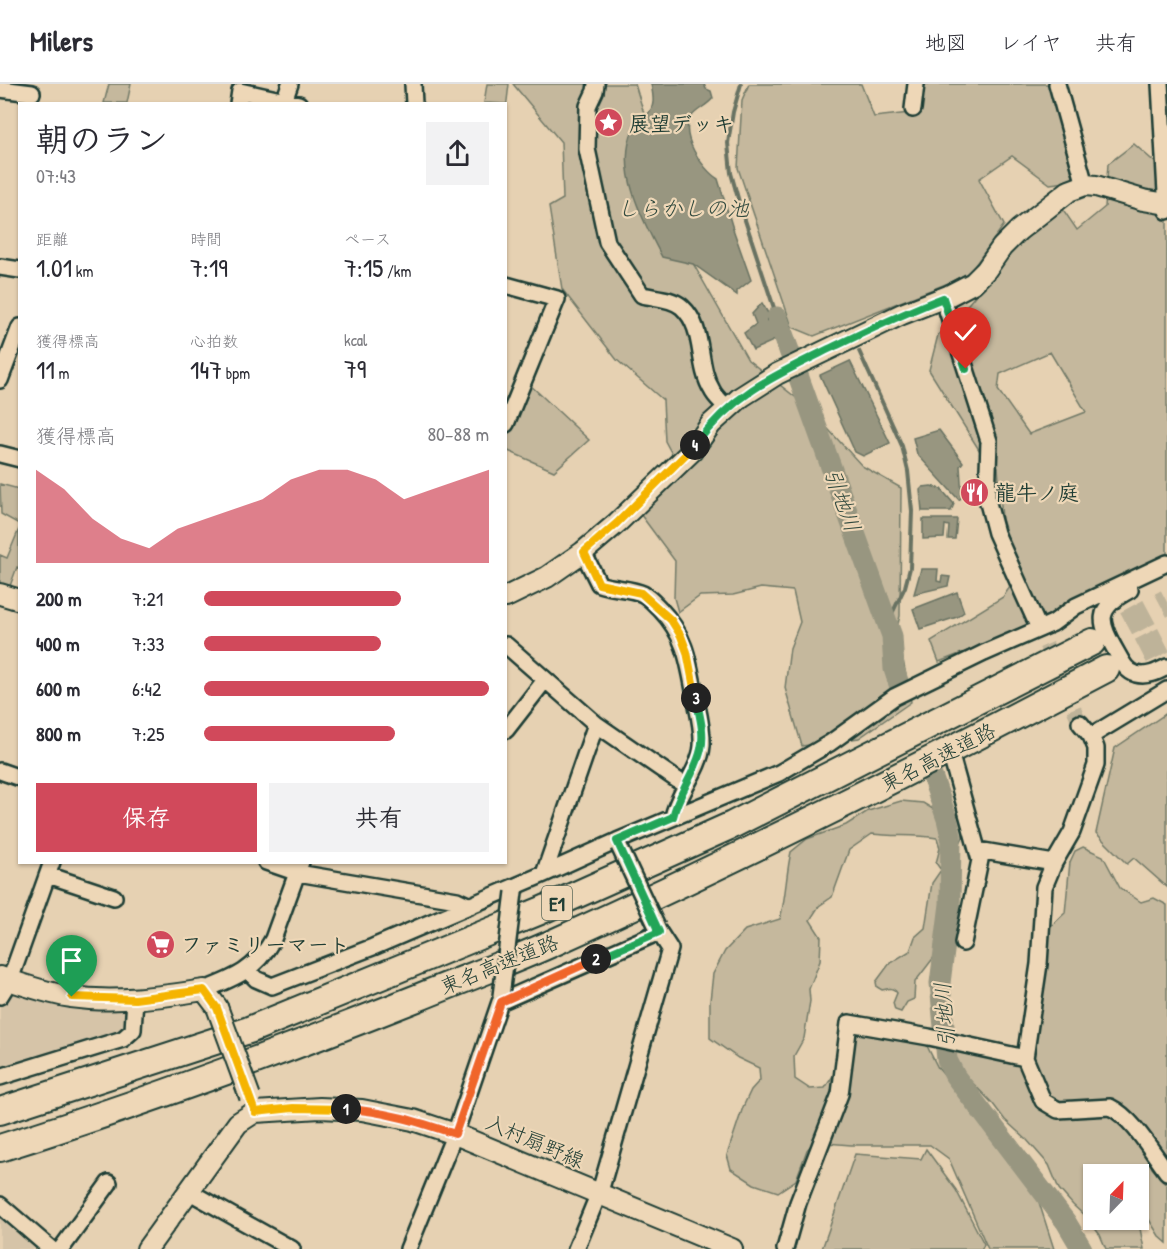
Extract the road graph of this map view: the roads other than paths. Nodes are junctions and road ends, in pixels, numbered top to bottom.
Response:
1 (290, 84) edge
2 (413, 84) edge
3 (596, 84) edge
4 (916, 84) edge
5 (1057, 84) edge
6 (1160, 84) edge
7 (0, 89) edge
8 (239, 93) edge
9 (32, 94) edge
10 (292, 102) edge
11 (414, 102) edge
12 (913, 109) dead end
13 (1085, 185) junction
14 (1166, 206) edge
15 (0, 267) edge
16 (18, 270) edge
17 (507, 285) edge
18 (943, 298) junction
19 (18, 332) edge
20 (0, 380) edge
21 (727, 408) junction
22 (507, 422) edge
23 (0, 454) edge
24 (18, 458) edge
25 (584, 552) junction
26 (1167, 563) edge
27 (1167, 570) edge
28 (0, 594) edge
29 (507, 597) edge
30 (18, 599) edge
31 (1036, 624) tunnel mouth
32 (1092, 642) tunnel mouth
33 (507, 646) edge
34 (1167, 667) edge
35 (1106, 669) tunnel mouth
36 (545, 680) junction
37 (1167, 690) edge
38 (1080, 723) tunnel mouth
39 (596, 724) junction
40 (507, 729) edge
41 (1091, 736) junction
42 (953, 763) dead end
43 (0, 771) edge
44 (18, 777) edge
45 (686, 786) junction
46 (673, 817) junction
47 (618, 843) junction
48 (978, 850) junction
49 (1054, 863) junction
50 (277, 864) edge
51 (299, 868) edge
52 (50, 869) edge
53 (544, 874) junction
54 (514, 889) junction
55 (114, 897) dead end
56 (470, 906) junction
57 (658, 929) junction
58 (963, 943) dead end
59 (248, 971) junction
60 (3, 984) edge
61 (204, 990) junction
62 (135, 999) junction
63 (501, 999) junction
64 (1025, 1058) junction
65 (0, 1077) edge
66 (253, 1104) junction
67 (0, 1111) edge
68 (455, 1134) junction
69 (0, 1148) edge
70 (1167, 1172) edge
71 (110, 1183) dead end
72 (188, 1191) junction
73 (599, 1194) junction
74 (0, 1205) edge
75 (51, 1249) edge
76 (61, 1249) edge
77 (147, 1249) edge
78 (292, 1249) edge
79 (408, 1249) edge
80 (576, 1249) edge
81 (732, 1249) edge
82 (785, 1249) edge

1 - 10 street
2 - 11 street
3 - 21 street
4 - 12 street
5 - 13 street
6 - 14 street
7 - 9 street
8 - 10 street
13 - 14 street
13 - 18 street
15 - 16 street
17 - 22 street
18 - 21 street
18 - 31 street
19 - 20 street
21 - 25 street
23 - 24 street
25 - 29 street
25 - 45 street
26 - 46 street
27 - 34 street
28 - 30 street
32 - 67 highway, 東名高速道路 / E1
33 - 36 street
35 - 69 highway, 東名高速道路 / E1
36 - 39 street
36 - 40 street
37 - 41 street
38 - 41 street
39 - 45 street
39 - 53 street
41 - 49 street
42 - 48 street
43 - 44 street
45 - 46 street
46 - 47 street
47 - 53 street
47 - 57 street, bridge
48 - 49 street
48 - 58 street
49 - 64 street
50 - 51 street
51 - 56 street
51 - 59 street
52 - 55 street
52 - 60 street
53 - 54 street
54 - 56 street
54 - 63 street, bridge
56 - 59 street
57 - 63 street
57 - 73 street
59 - 61 street
60 - 62 street
61 - 62 street
61 - 66 street, bridge
62 - 65 street
63 - 68 street
64 - 70 street
64 - 82 street
66 - 68 street, 入村扇野線
66 - 72 street
68 - 73 street, 入村扇野線
68 - 79 street
71 - 76 street
72 - 77 street
72 - 78 street
73 - 80 street
73 - 81 street, 入村扇野線
74 - 75 street

